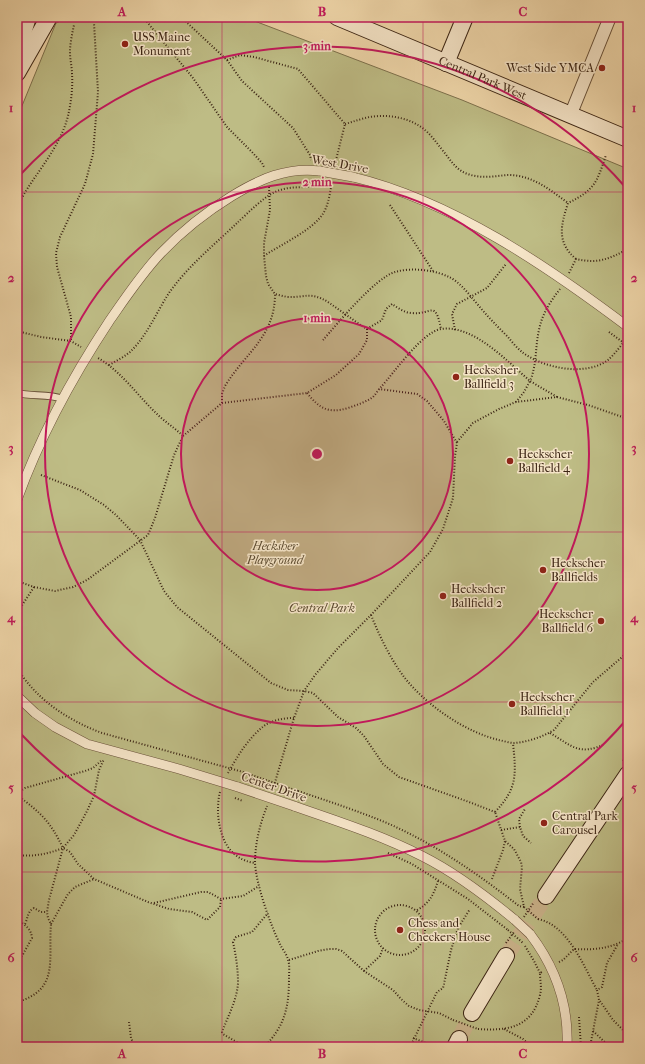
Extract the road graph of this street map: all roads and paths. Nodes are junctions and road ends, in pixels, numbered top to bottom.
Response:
1 (28, 17) edge
2 (50, 17) edge
3 (143, 17) edge
4 (181, 17) edge
5 (337, 17) edge
6 (465, 17) edge
7 (610, 17) edge
8 (94, 23) dead end
9 (74, 25) dead end
10 (17, 54) edge
11 (226, 60) junction
12 (446, 63) junction
13 (17, 73) edge
14 (570, 116) junction
15 (345, 124) junction
16 (628, 139) edge
17 (606, 155) dead end
18 (336, 160) dead end
19 (264, 167) dead end
20 (317, 171) junction
21 (268, 184) dead end
22 (317, 186) dead end
23 (270, 195) junction
24 (328, 201) dead end
25 (568, 203) junction
26 (390, 205) dead end
27 (17, 207) edge
28 (628, 249) edge
29 (264, 256) junction
30 (576, 259) junction
31 (506, 264) dead end
32 (433, 272) junction
33 (564, 281) junction
34 (275, 294) junction
35 (471, 296) junction
36 (628, 327) edge
37 (367, 329) junction
38 (441, 329) junction
39 (455, 330) junction
40 (17, 331) edge
41 (609, 332) dead end
42 (628, 337) edge
43 (323, 340) dead end
44 (72, 341) junction
45 (628, 346) edge
46 (89, 353) junction
47 (535, 360) junction
48 (109, 365) junction
49 (530, 382) junction
50 (379, 389) junction
51 (17, 393) edge
52 (307, 393) junction
53 (557, 397) junction
54 (63, 399) junction
55 (516, 402) junction
56 (222, 403) junction
57 (628, 419) edge
58 (183, 436) junction
59 (457, 443) junction
60 (41, 475) dead end
61 (17, 500) edge
62 (140, 540) junction
63 (17, 581) edge
64 (34, 587) junction
65 (17, 613) edge
66 (371, 615) junction
67 (628, 652) edge
68 (17, 668) edge
69 (304, 691) junction
70 (17, 696) edge
71 (550, 733) junction
72 (513, 743) junction
73 (605, 744) dead end
74 (103, 759) junction
75 (110, 761) dead end
76 (628, 774) edge
77 (276, 780) dead end
78 (298, 791) dead end
79 (220, 793) dead end
80 (17, 794) edge
81 (225, 795) dead end
82 (230, 796) dead end
83 (235, 798) dead end
84 (525, 809) dead end
85 (265, 812) dead end
86 (495, 812) junction
87 (520, 827) junction
88 (501, 830) junction
89 (505, 841) junction
90 (531, 843) dead end
91 (63, 848) junction
92 (384, 850) dead end
93 (17, 855) edge
94 (94, 879) junction
95 (492, 879) dead end
96 (438, 881) junction
97 (259, 886) junction
98 (546, 896) tunnel mouth
99 (222, 899) junction
100 (153, 904) junction
101 (470, 909) dead end
102 (417, 910) junction
103 (47, 912) junction
104 (268, 913) junction
105 (17, 920) edge
106 (25, 924) junction
107 (51, 924) junction
108 (618, 944) dead end
109 (383, 948) junction
110 (506, 956) tunnel mouth
111 (17, 959) edge
112 (289, 961) junction
113 (364, 971) junction
114 (540, 973) dead end
115 (597, 990) junction
116 (599, 1000) junction
117 (17, 1002) edge
118 (427, 1012) junction
119 (472, 1013) tunnel mouth
120 (579, 1017) dead end
121 (130, 1022) dead end
122 (478, 1029) dead end
123 (502, 1029) dead end
124 (593, 1030) junction
125 (628, 1035) edge
126 (413, 1038) junction
127 (135, 1047) edge
128 (245, 1047) edge
129 (264, 1047) edge
130 (410, 1047) edge
131 (436, 1047) edge
132 (532, 1047) edge
133 (567, 1047) edge
134 (581, 1047) edge
135 (590, 1047) edge
136 (610, 1047) edge

1 - 10 main road
2 - 13 main road
3 - 19 path
4 - 11 path
5 - 12 main road, Central Park West
6 - 12 main road
7 - 14 street
8 - 44 path
9 - 27 path
11 - 15 path
11 - 20 path
12 - 14 main road, Central Park West
14 - 16 main road, Central Park West
15 - 18 path
15 - 25 path
17 - 25 path
20 - 33 street, West Drive, bridge
20 - 46 street, West Drive
21 - 23 path
22 - 23 path
23 - 29 path
23 - 48 path
24 - 29 path
25 - 30 path
26 - 32 path
28 - 30 path
29 - 34 path
30 - 33 path
31 - 35 path
32 - 35 path
32 - 43 path
33 - 36 street, West Drive
33 - 47 path
34 - 37 path, bridge
34 - 56 path
35 - 39 path
35 - 47 path
37 - 38 path
37 - 52 path
38 - 39 path
38 - 50 path
39 - 49 path
40 - 44 path
41 - 45 path, bridge
42 - 47 path
44 - 46 path
46 - 48 path
46 - 54 street, West Drive
47 - 49 path
48 - 58 path
49 - 53 path
49 - 55 path
50 - 52 path
50 - 59 path
51 - 54 lane
52 - 56 path
53 - 55 path
53 - 57 path
54 - 61 street
55 - 59 path
56 - 58 path
58 - 62 path
59 - 66 path
60 - 62 path
62 - 64 path
62 - 69 path
63 - 64 path
64 - 65 path
66 - 69 path
66 - 72 path
67 - 71 path
68 - 78 path, bridge
69 - 77 path
69 - 86 path
70 - 133 street, Center Drive, bridge
71 - 72 path
71 - 73 path
72 - 86 path
74 - 75 path
74 - 80 path
74 - 91 path
76 - 98 main road
79 - 81 path
80 - 91 path
82 - 83 path
84 - 87 path
85 - 97 path
86 - 88 path
87 - 88 path
87 - 90 path
88 - 89 path
89 - 95 path
89 - 115 path, bridge
91 - 93 path
91 - 94 path
91 - 103 path
92 - 96 path
94 - 100 path
94 - 107 path
96 - 102 path
96 - 114 path, bridge
97 - 99 path
97 - 104 path
99 - 100 path
99 - 100 path
101 - 118 path
102 - 109 path
102 - 109 path
103 - 106 path
103 - 107 path
104 - 112 path
104 - 128 path
105 - 106 path
106 - 111 path
107 - 117 path
108 - 115 path
109 - 113 path
110 - 119 main road
112 - 113 path
112 - 129 path
113 - 118 path
115 - 116 path
116 - 124 path
116 - 125 path
118 - 122 path, bridge
118 - 126 path
120 - 134 path
121 - 127 path
123 - 132 path
124 - 135 path
124 - 136 path
126 - 130 path
126 - 131 path

